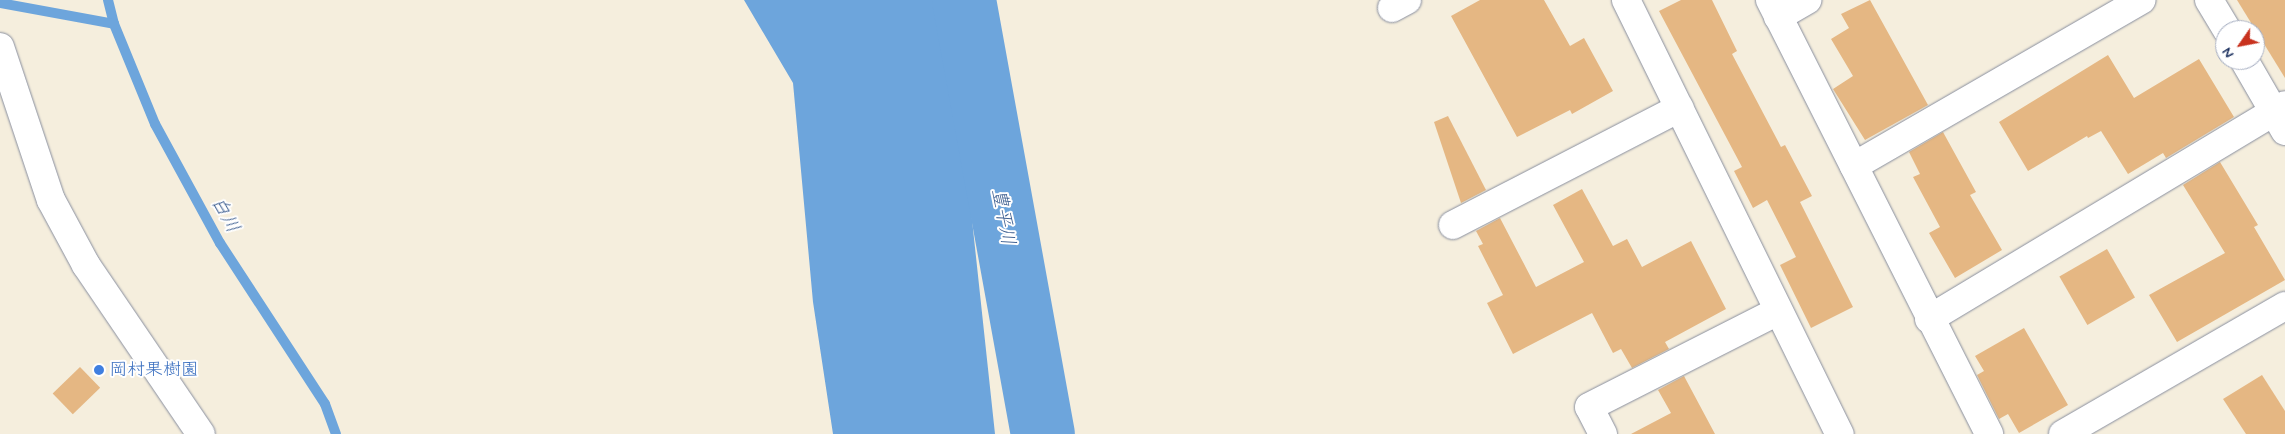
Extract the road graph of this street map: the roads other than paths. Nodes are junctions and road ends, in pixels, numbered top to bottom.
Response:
1 (1626, 0) edge
2 (1807, 0) edge
3 (2142, 0) edge
4 (2209, 0) edge
5 (1774, 8) edge
6 (2221, 20) edge
7 (0, 47) edge
8 (2251, 70) edge
9 (1680, 108) junction
10 (2281, 116) edge
11 (1854, 166) junction
12 (1453, 225) dead end
13 (2285, 306) edge
14 (1778, 311) junction
15 (1929, 319) junction
16 (201, 434) edge
17 (1603, 434) edge
18 (1840, 434) edge
19 (1989, 434) edge
20 (2063, 434) edge

1 - 9 street
2 - 5 street
3 - 11 street
4 - 6 street
5 - 11 street
7 - 16 street
8 - 10 street
9 - 12 street
9 - 14 street
10 - 15 street
11 - 15 street
13 - 20 street
14 - 17 street
14 - 18 street
15 - 19 street

